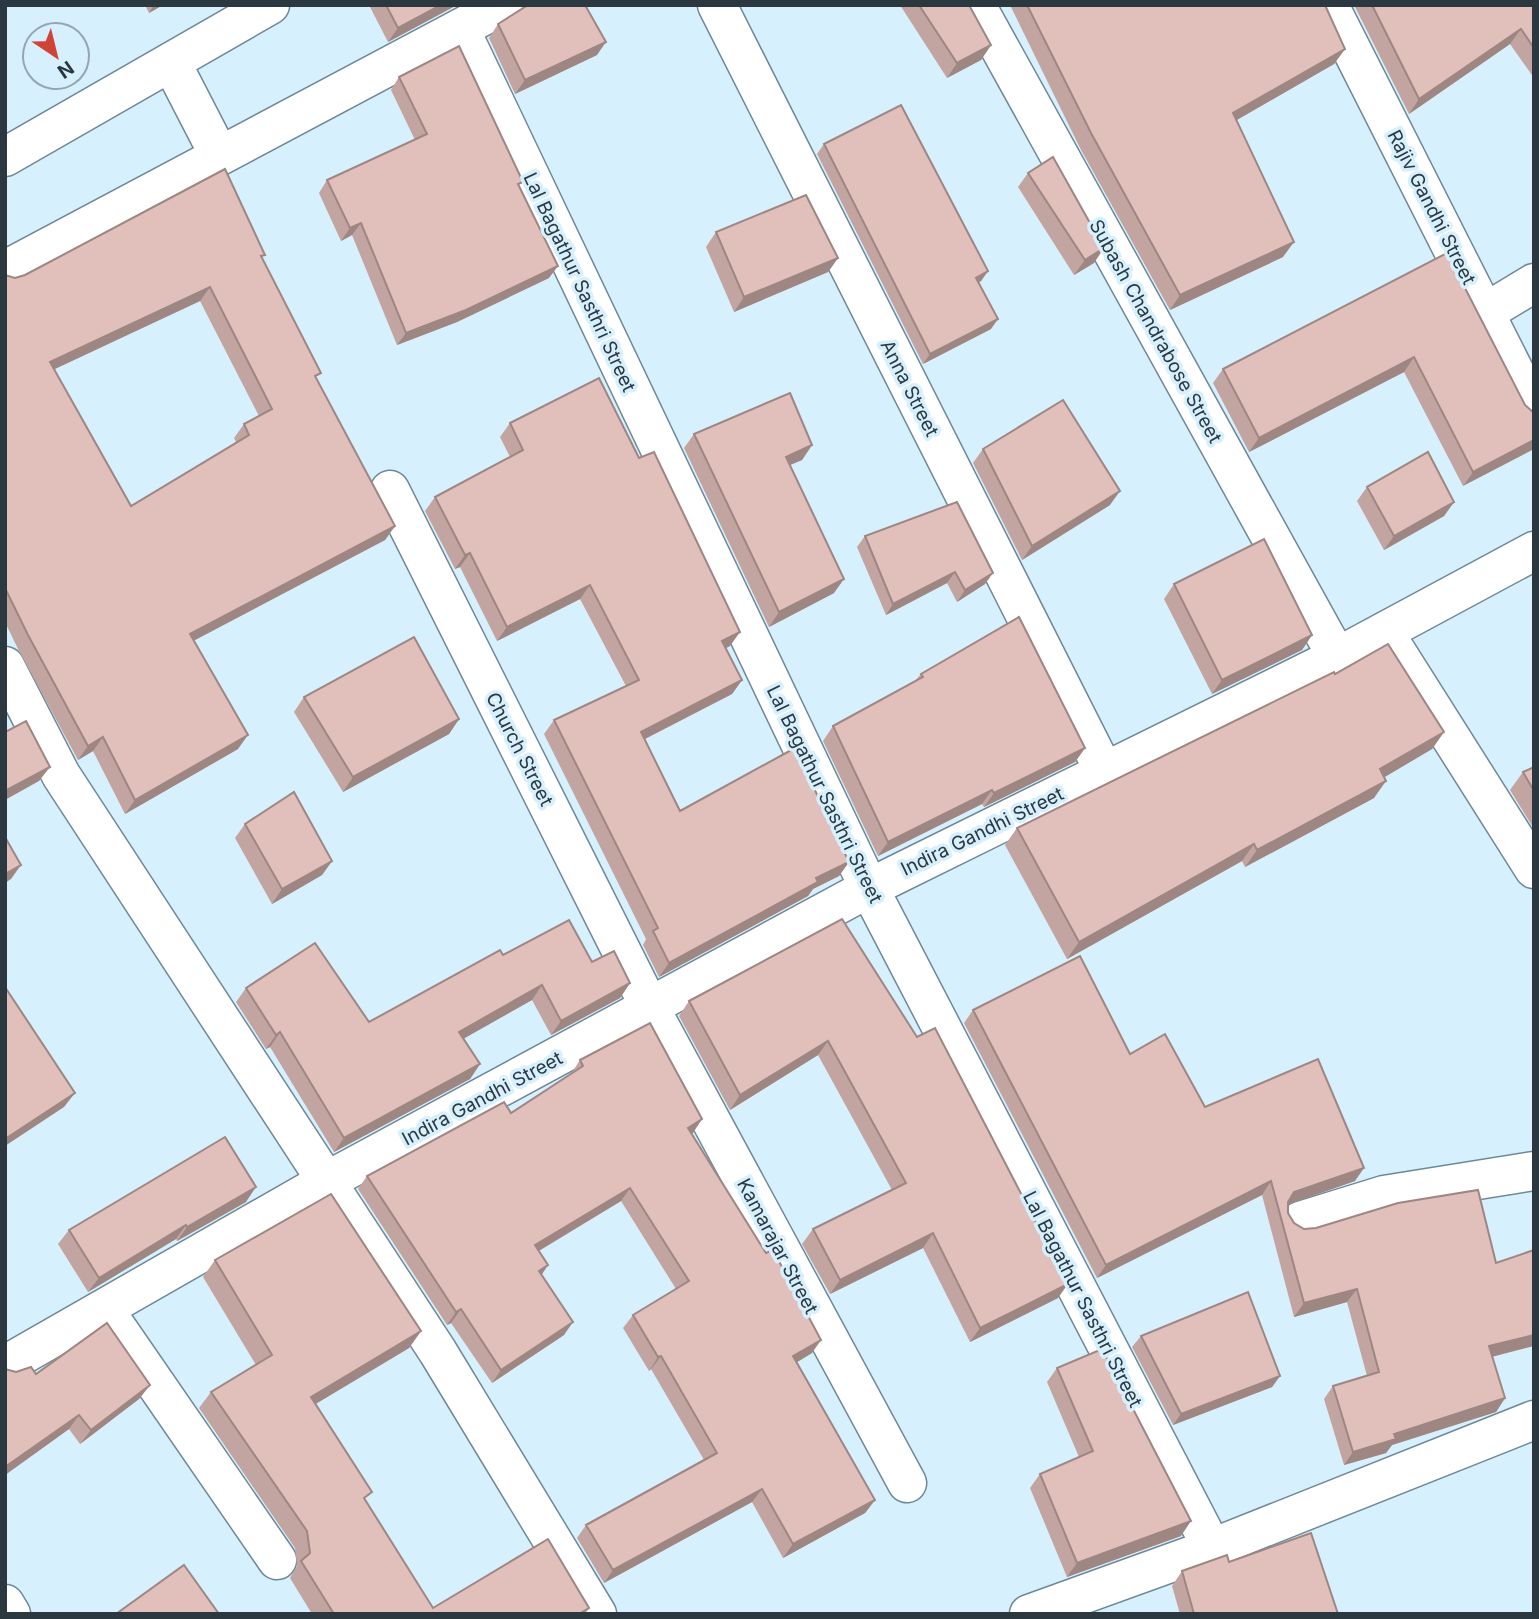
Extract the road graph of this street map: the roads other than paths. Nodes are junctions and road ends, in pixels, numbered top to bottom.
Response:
1 (270, 5) edge
2 (504, 5) edge
3 (717, 5) edge
4 (976, 5) edge
5 (1329, 5) edge
6 (460, 29) junction
7 (171, 62) junction
8 (219, 155) junction
9 (5, 157) edge
10 (5, 270) edge
11 (1534, 283) edge
12 (1486, 312) junction
13 (1534, 410) edge
14 (390, 490) dead end
15 (1534, 551) edge
16 (1384, 632) junction
17 (1337, 657) junction
18 (5, 666) edge
19 (1104, 771) junction
20 (1534, 869) edge
21 (869, 888) junction
22 (650, 1008) junction
23 (1534, 1171) edge
24 (325, 1182) junction
25 (1300, 1221) dead end
26 (104, 1309) junction
27 (5, 1365) edge
28 (1534, 1420) edge
29 (907, 1483) dead end
30 (1212, 1548) junction
31 (277, 1560) dead end
32 (5, 1604) edge
33 (11, 1614) edge
34 (597, 1614) edge
35 (1029, 1614) edge

1 - 7 street
2 - 6 street
3 - 19 street, Anna Street
4 - 17 street, Subash Chandrabose Street
5 - 12 street, Rajiv Gandhi Street
6 - 8 street
6 - 21 street, Lal Bagathur Sasthri Street
7 - 8 street
7 - 9 street
8 - 10 street
11 - 12 street
12 - 13 street, Rajiv Gandhi Street
14 - 22 street, Church Street
15 - 16 street, Indira Gandhi Street
16 - 17 street, Indira Gandhi Street
16 - 20 street
17 - 19 street, Indira Gandhi Street
18 - 24 street
19 - 21 street, Indira Gandhi Street
21 - 22 street, Indira Gandhi Street
21 - 30 street, Lal Bagathur Sasthri Street
22 - 24 street, Indira Gandhi Street
22 - 29 street, Kamarajar Street
23 - 25 street
24 - 26 street, Indira Gandhi Street
24 - 34 street
26 - 27 street, Indira Gandhi Street
26 - 31 street
28 - 30 street
30 - 35 street
32 - 33 street

